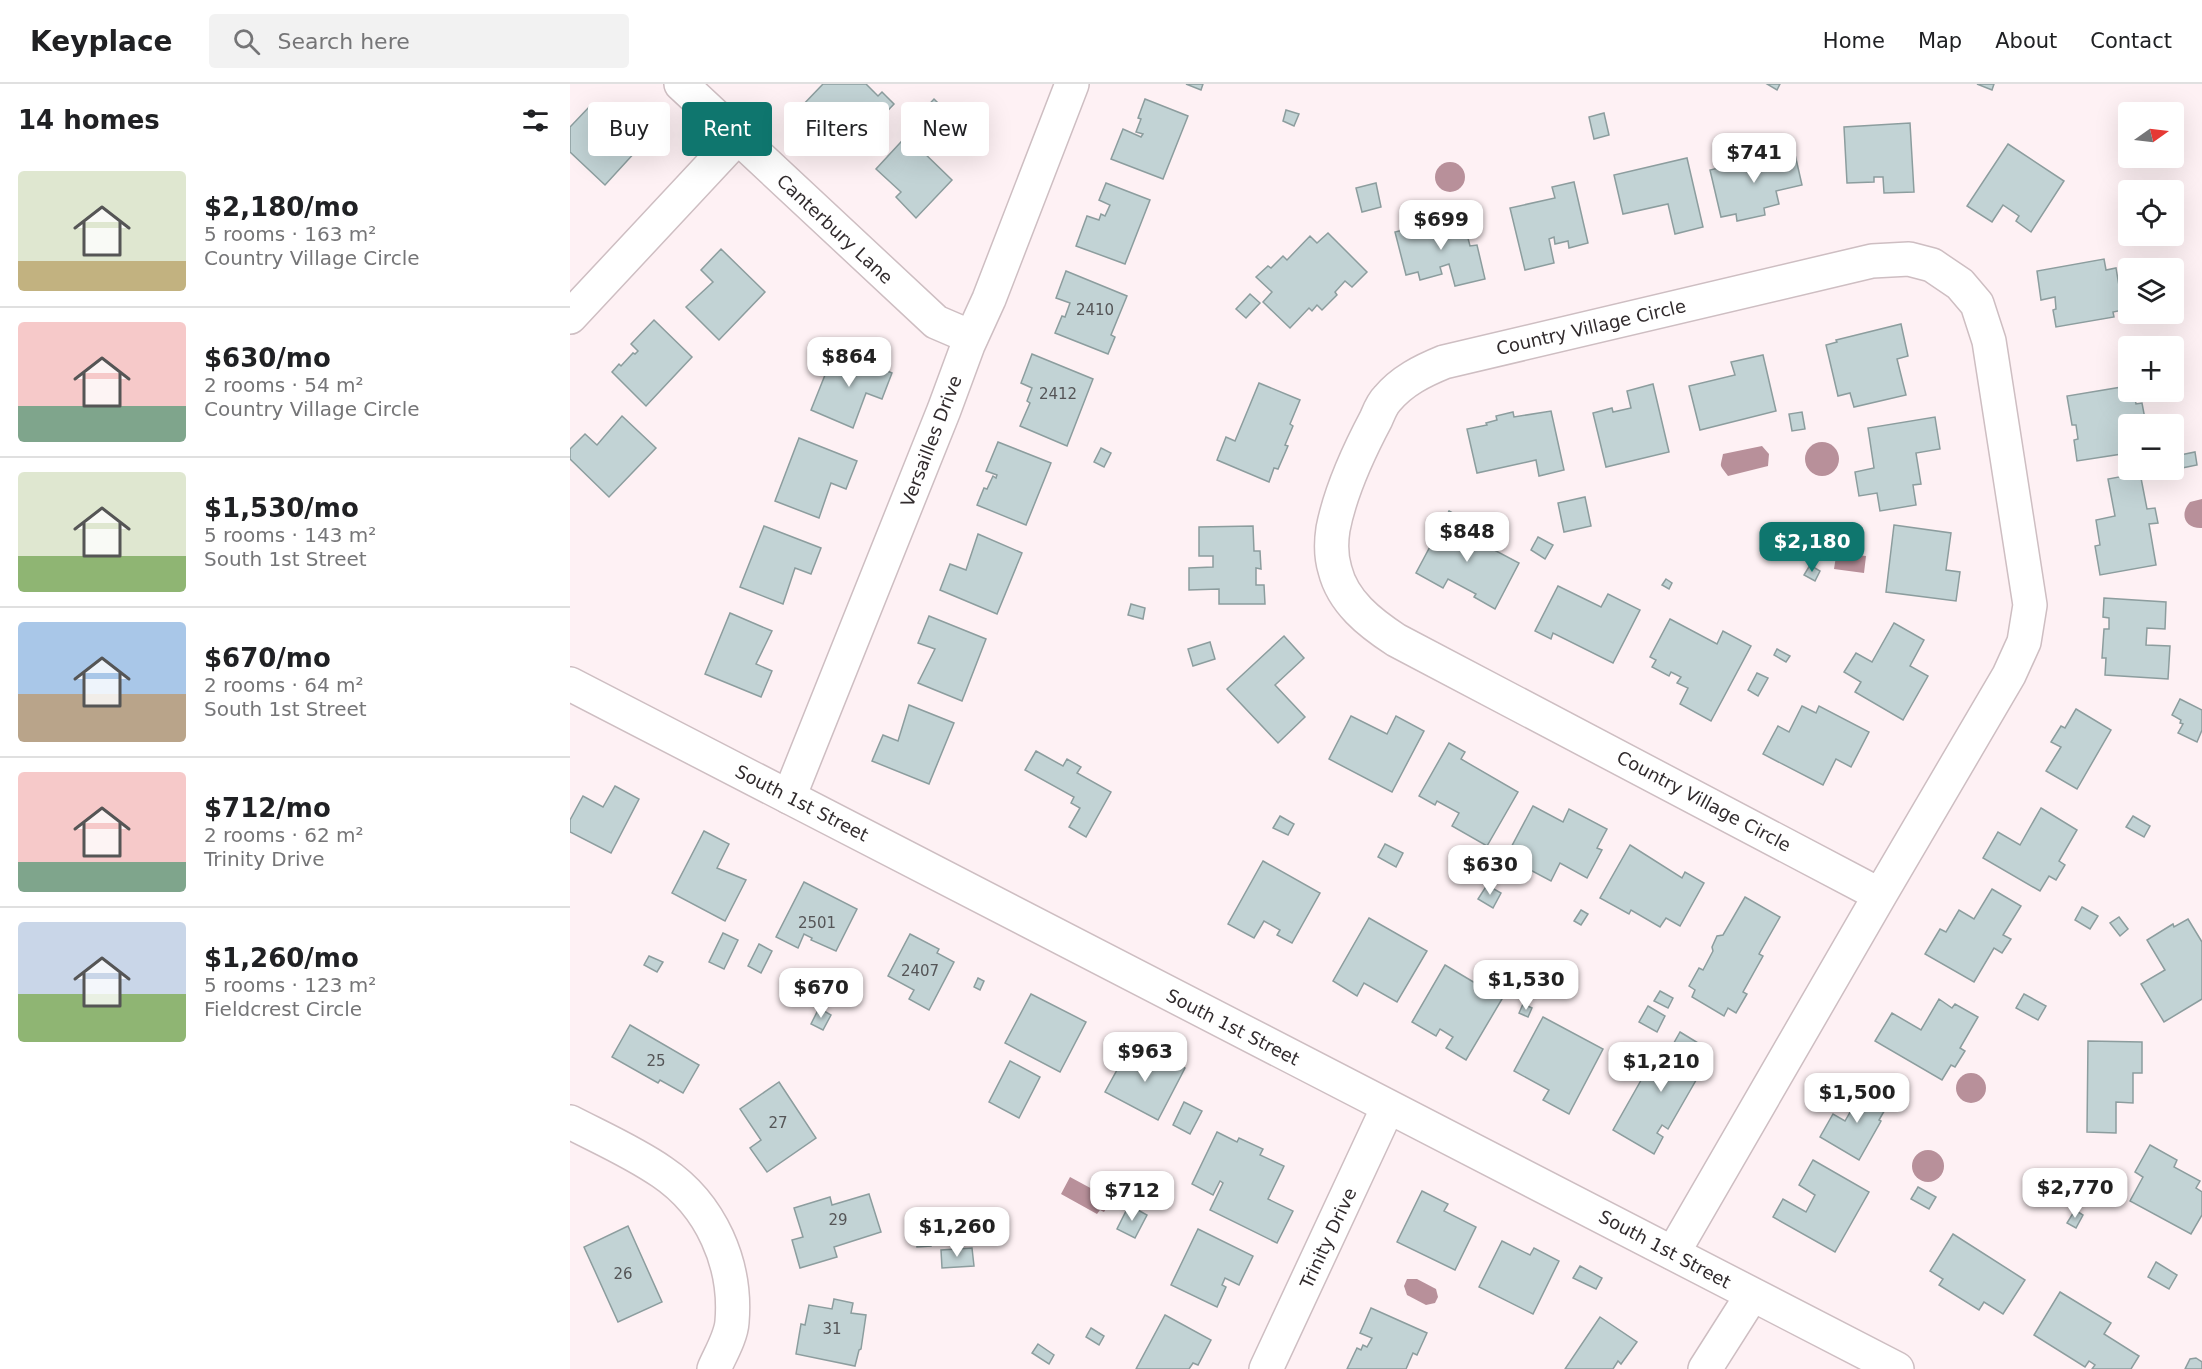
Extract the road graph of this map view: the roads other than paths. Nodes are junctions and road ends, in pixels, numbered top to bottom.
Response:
1 (681, 84) edge
2 (1072, 84) edge
3 (700, 102) edge
4 (720, 156) edge
5 (756, 156) edge
6 (570, 316) edge
7 (971, 337) junction
8 (570, 684) edge
9 (789, 797) junction
10 (1880, 895) junction
11 (1388, 1107) junction
12 (570, 1122) edge
13 (1673, 1253) junction
14 (1752, 1295) junction
15 (714, 1369) edge
16 (1266, 1369) edge
17 (1704, 1369) edge
18 (1897, 1369) edge

1 - 3 street, Canterbury Lane
2 - 7 street, Versailles Drive
4 - 6 street
5 - 7 street, Canterbury Lane
7 - 9 street, Versailles Drive
8 - 9 street, South 1st Street
9 - 11 street, South 1st Street
10 - 10 street, Country Village Circle
10 - 13 street, Country Village Circle
11 - 13 street, South 1st Street
11 - 16 street, Trinity Drive
12 - 15 street
13 - 14 street, South 1st Street
14 - 17 street
14 - 18 street, South 1st Street

